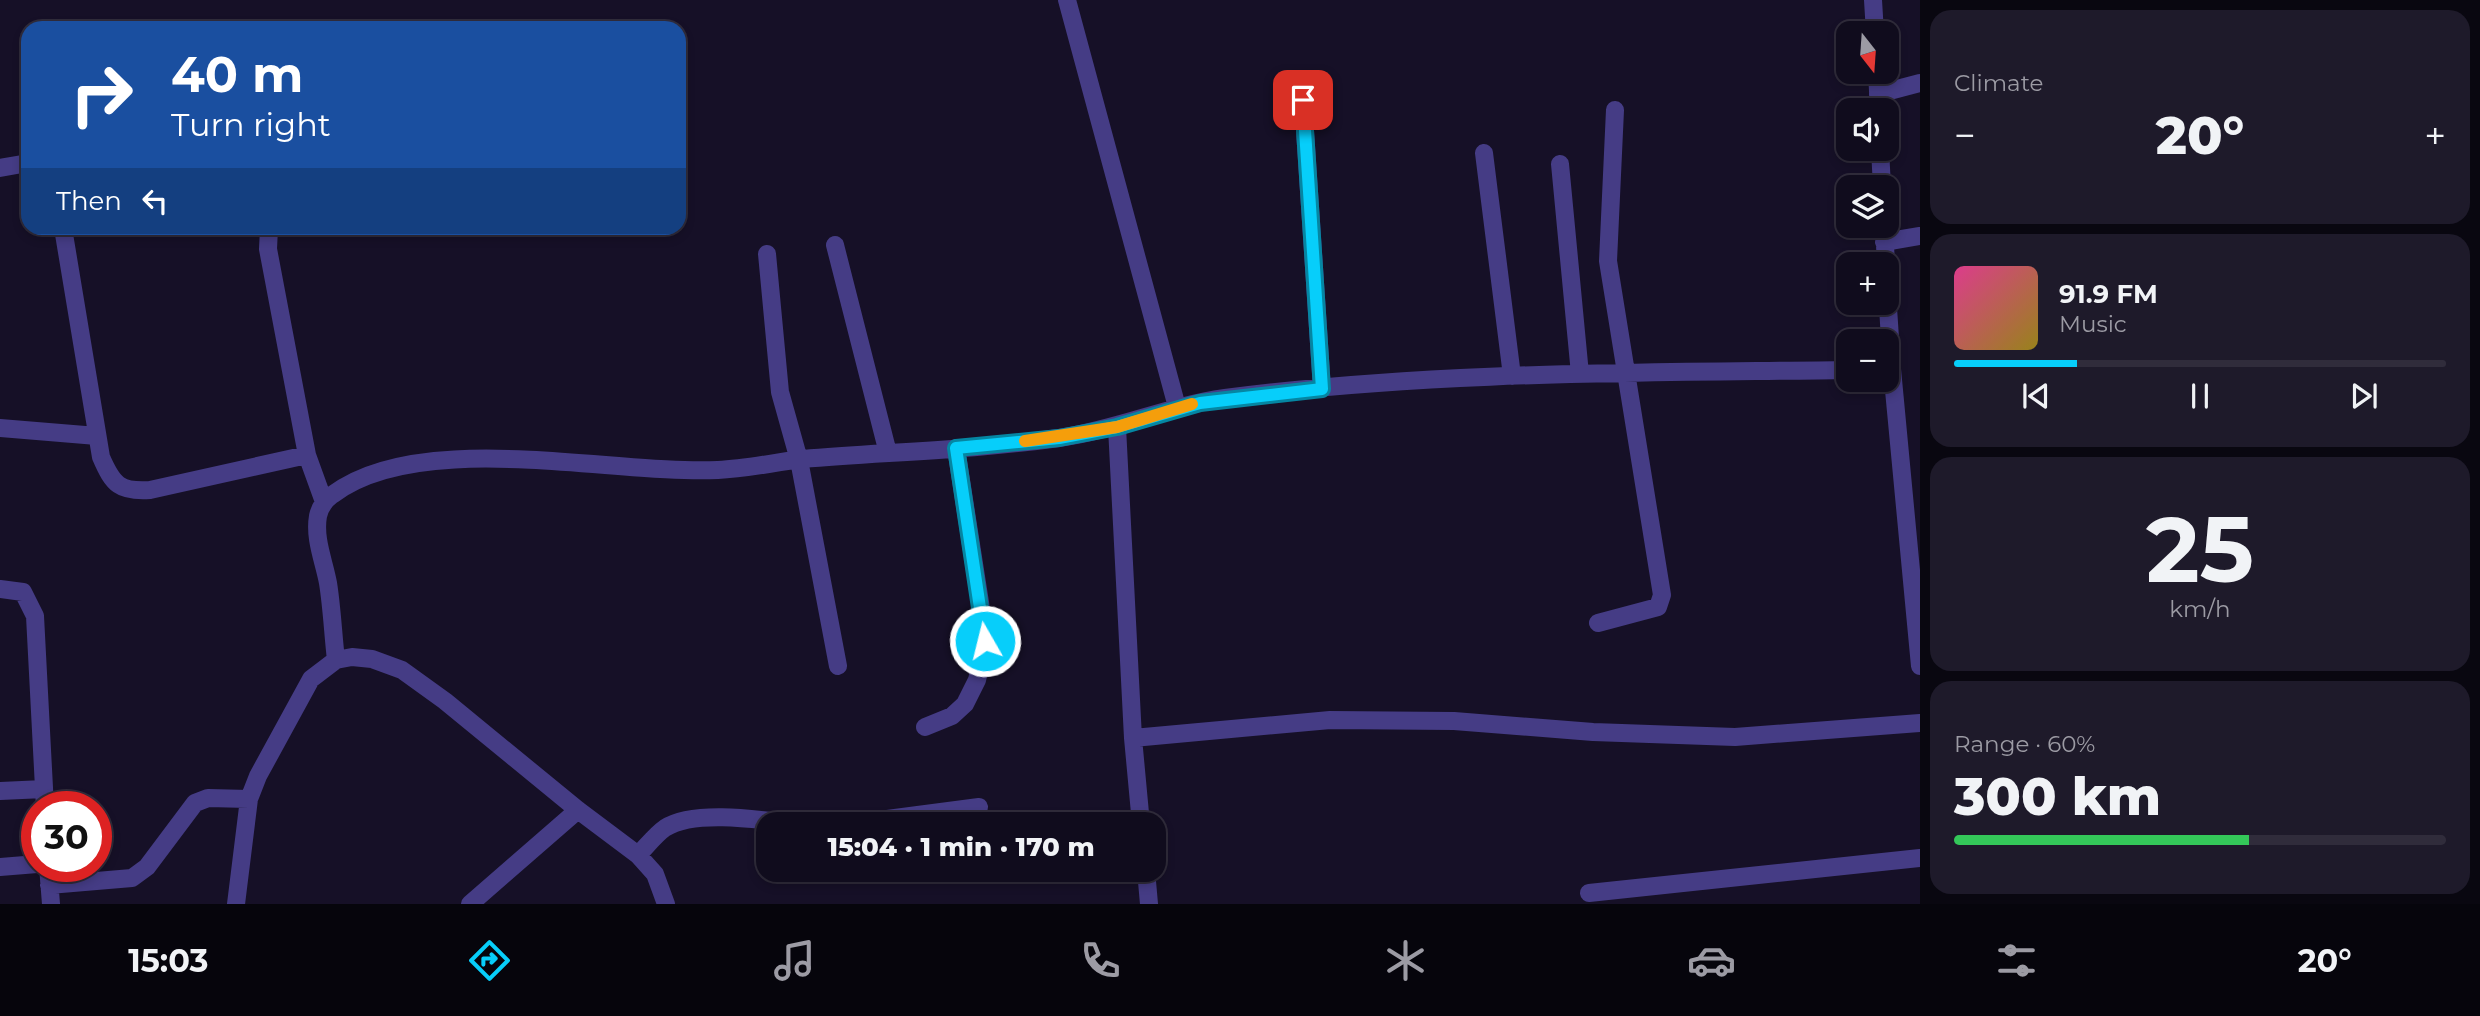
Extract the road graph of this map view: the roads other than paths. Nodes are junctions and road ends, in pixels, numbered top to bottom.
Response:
1 (1067, 0) edge
2 (1873, 0) edge
3 (1874, 21) edge
4 (1920, 83) edge
5 (1887, 98) edge
6 (1303, 100) dead end
7 (1615, 110) dead end
8 (1484, 153) dead end
9 (21, 164) edge
10 (1560, 164) dead end
11 (0, 168) edge
12 (64, 235) edge
13 (269, 235) edge
14 (1899, 235) edge
15 (1920, 236) edge
16 (835, 245) dead end
17 (768, 254) dead end
18 (1836, 370) edge
19 (1628, 373) junction
20 (1580, 374) junction
21 (1512, 376) junction
22 (1322, 389) junction
23 (1894, 392) edge
24 (1177, 407) junction
25 (1117, 427) junction
26 (0, 428) edge
27 (97, 436) junction
28 (956, 448) junction
29 (888, 453) junction
30 (307, 455) junction
31 (799, 460) junction
32 (1911, 480) edge
33 (324, 502) junction
34 (0, 589) edge
35 (1918, 614) edge
36 (1598, 623) dead end
37 (336, 660) junction
38 (838, 666) dead end
39 (1920, 666) edge
40 (1920, 723) edge
41 (925, 727) dead end
42 (1133, 738) junction
43 (0, 791) edge
44 (45, 791) edge
45 (21, 794) edge
46 (249, 799) junction
47 (979, 807) dead end
48 (578, 810) junction
49 (941, 812) edge
50 (1140, 812) edge
51 (756, 819) edge
52 (638, 855) junction
53 (1920, 858) edge
54 (21, 865) edge
55 (0, 867) edge
56 (49, 882) edge
57 (1147, 882) edge
58 (49, 886) junction
59 (1590, 893) dead end
60 (51, 904) edge
61 (236, 904) edge
62 (470, 904) edge
63 (666, 904) edge
64 (1149, 904) edge

1 - 24 street
2 - 3 street
4 - 5 street
6 - 22 street
7 - 19 street
8 - 21 street
9 - 11 street
10 - 20 street
12 - 27 street
13 - 30 street
14 - 15 street
16 - 29 street
17 - 31 street
18 - 19 street
19 - 20 street
19 - 36 street
20 - 21 street
21 - 22 street
22 - 24 street
23 - 32 street
24 - 25 street
25 - 28 street
25 - 42 street
26 - 27 street
27 - 30 street
28 - 29 street
28 - 41 street
29 - 31 street
30 - 33 street
31 - 33 street
31 - 38 street
32 - 35 street
33 - 37 street
34 - 44 street
35 - 39 street
37 - 46 street
37 - 48 street
40 - 42 street
42 - 50 street
43 - 45 street
46 - 58 street
46 - 61 street
47 - 49 street
48 - 52 street
48 - 62 street
51 - 52 street
52 - 63 street
53 - 59 street
54 - 55 street
56 - 58 street
57 - 64 street
58 - 60 street

